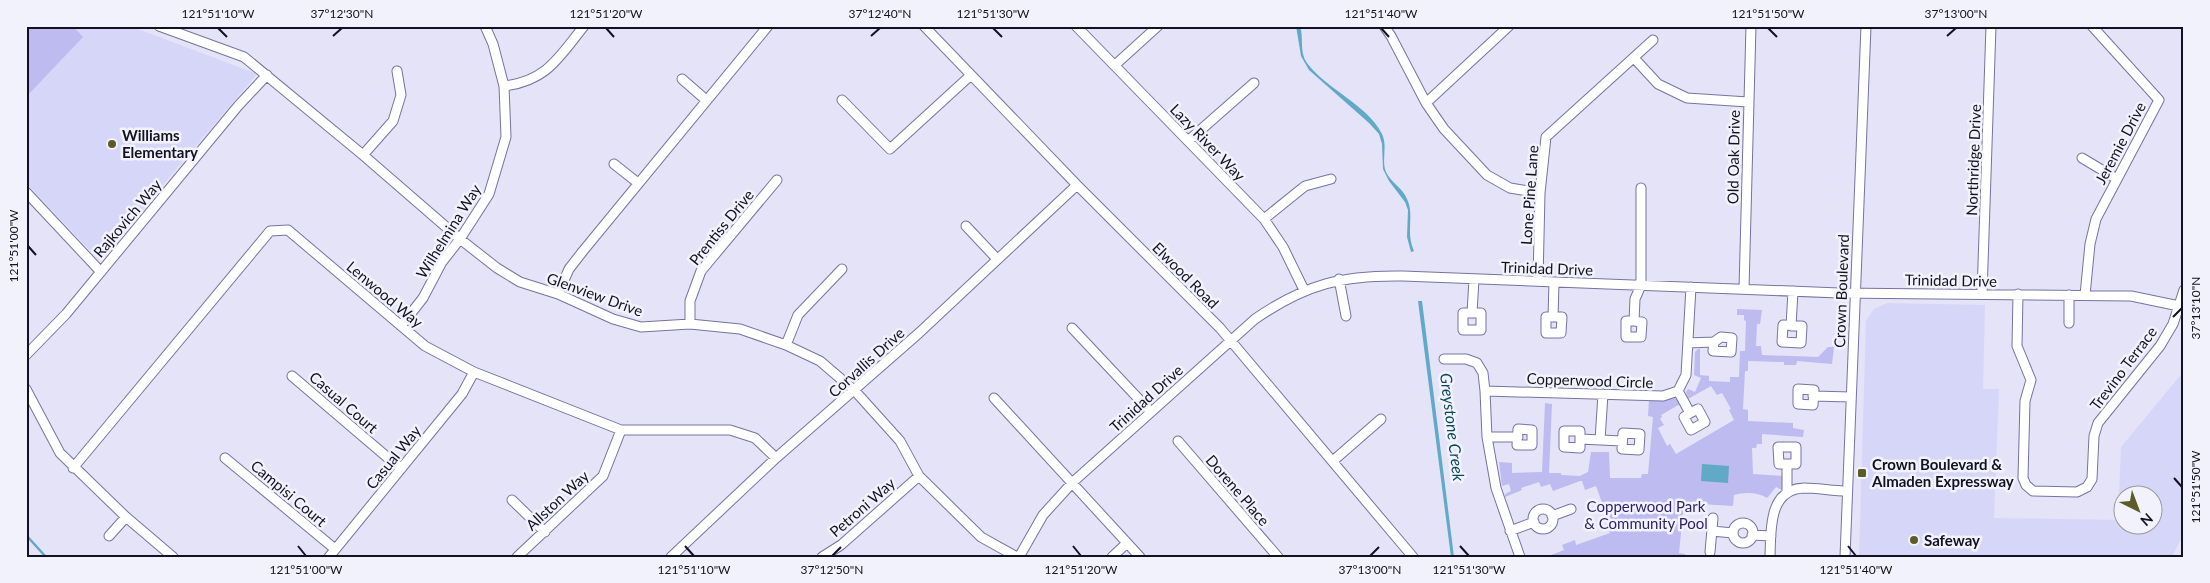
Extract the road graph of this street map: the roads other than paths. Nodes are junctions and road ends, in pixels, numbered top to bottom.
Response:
1 (159, 26) edge
2 (485, 26) edge
3 (584, 26) edge
4 (768, 26) edge
5 (924, 26) edge
6 (1076, 26) edge
7 (1158, 26) edge
8 (1384, 26) edge
9 (1509, 26) edge
10 (1751, 26) edge
11 (1866, 26) edge
12 (1991, 26) edge
13 (2092, 26) edge
14 (1653, 40) dead end
15 (1634, 58) junction
16 (1115, 65) junction
17 (397, 71) dead end
18 (267, 75) junction
19 (971, 75) junction
20 (682, 79) dead end
21 (1254, 83) dead end
22 (504, 86) junction
23 (706, 100) junction
24 (842, 100) dead end
25 (1748, 102) junction
26 (1426, 104) junction
27 (1188, 142) junction
28 (363, 154) junction
29 (2082, 158) dead end
30 (614, 164) dead end
31 (1331, 179) dead end
32 (2117, 179) junction
33 (777, 180) dead end
34 (638, 184) junction
35 (1077, 186) junction
36 (1641, 188) dead end
37 (26, 192) edge
38 (1540, 193) junction
39 (1264, 219) junction
40 (966, 226) dead end
41 (460, 239) junction
42 (997, 259) junction
43 (842, 269) dead end
44 (100, 272) junction
45 (1340, 279) junction
46 (1474, 279) junction
47 (1538, 282) junction
48 (1554, 282) junction
49 (1641, 286) junction
50 (1691, 287) junction
51 (1744, 289) junction
52 (1304, 290) junction
53 (2184, 290) edge
54 (1793, 291) junction
55 (1854, 293) junction
56 (558, 294) junction
57 (1982, 294) junction
58 (2018, 294) junction
59 (2069, 295) junction
60 (2086, 295) junction
61 (2181, 306) edge
62 (1472, 313) dead end
63 (1346, 316) dead end
64 (1553, 317) dead end
65 (1634, 321) dead end
66 (2069, 323) dead end
67 (690, 324) junction
68 (401, 326) junction
69 (1791, 326) dead end
70 (1072, 328) dead end
71 (1230, 341) junction
72 (1714, 342) dead end
73 (1688, 343) junction
74 (786, 344) junction
75 (26, 355) edge
76 (1444, 359) dead end
77 (474, 372) junction
78 (292, 376) dead end
79 (26, 389) edge
80 (1485, 390) junction
81 (855, 391) junction
82 (1678, 391) junction
83 (1603, 394) junction
84 (1813, 396) dead end
85 (994, 398) dead end
86 (1851, 398) junction
87 (1151, 412) junction
88 (1690, 413) dead end
89 (1380, 419) dead end
90 (621, 430) junction
91 (1487, 437) junction
92 (1542, 438) dead end
93 (1580, 439) dead end
94 (1600, 440) junction
95 (1178, 441) dead end
96 (1622, 441) dead end
97 (225, 458) dead end
98 (776, 458) junction
99 (1334, 460) junction
100 (1787, 464) dead end
101 (73, 468) junction
102 (401, 469) junction
103 (919, 476) junction
104 (1073, 482) junction
105 (1847, 491) junction
106 (1787, 492) junction
107 (512, 500) dead end
108 (1572, 509) dead end
109 (1552, 516) junction
110 (126, 517) junction
111 (1713, 518) dead end
112 (1534, 522) junction
113 (1510, 531) junction
114 (1712, 531) junction
115 (545, 532) junction
116 (1733, 533) junction
117 (1752, 535) junction
118 (109, 536) dead end
119 (1771, 536) junction
120 (1127, 543) junction
121 (1710, 552) dead end
122 (332, 553) edge
123 (173, 557) edge
124 (516, 557) edge
125 (671, 557) edge
126 (822, 557) edge
127 (1018, 557) edge
128 (1112, 557) edge
129 (1140, 557) edge
130 (1278, 557) edge
131 (1413, 557) edge
132 (1520, 557) edge
133 (1770, 557) edge
134 (1845, 557) edge

1 - 18 street, Glenview Drive
2 - 22 street, Wilhelmina Way
3 - 22 street
4 - 23 street
5 - 19 street, Elwood Road
6 - 16 street, Lazy River Way
7 - 16 street
8 - 26 street
9 - 26 street
10 - 25 street, Old Oak Drive
11 - 55 street, Crown Boulevard
12 - 57 street, Northridge Drive
13 - 32 street, Jeremie Drive
14 - 15 street, Lone Pine Lane
15 - 25 street
15 - 38 street, Lone Pine Lane
16 - 27 street, Lazy River Way
17 - 28 street
18 - 28 street, Glenview Drive
18 - 44 street, Rajkovich Way
19 - 24 street
19 - 35 street, Elwood Road
20 - 23 street
21 - 27 street
22 - 41 street, Wilhelmina Way
23 - 34 street
25 - 51 street, Old Oak Drive
26 - 38 street
27 - 39 street, Lazy River Way
28 - 41 street, Glenview Drive
29 - 32 street
30 - 34 street
31 - 39 street
32 - 60 street, Jeremie Drive
33 - 67 street, Prentiss Drive
34 - 56 street
35 - 42 street, Corvallis Drive
35 - 71 street, Elwood Road
36 - 49 street
37 - 44 street
38 - 47 street, Lone Pine Lane
39 - 52 street, Lazy River Way
40 - 42 street
41 - 56 street, Glenview Drive
41 - 68 street, Wilhelmina Way
42 - 81 street, Corvallis Drive
43 - 74 street
44 - 75 street, Rajkovich Way
45 - 46 street, Trinidad Drive
45 - 52 street, Trinidad Drive
45 - 63 street
46 - 47 street, Trinidad Drive
46 - 62 street
47 - 48 street, Trinidad Drive
48 - 49 street, Trinidad Drive
48 - 64 street
49 - 50 street, Trinidad Drive
49 - 65 street
50 - 51 street, Trinidad Drive
50 - 73 street
51 - 54 street, Trinidad Drive
52 - 71 street, Trinidad Drive
53 - 61 street
54 - 55 street, Trinidad Drive
54 - 69 street
55 - 57 street, Trinidad Drive
55 - 86 street, Crown Boulevard
56 - 67 street, Glenview Drive
57 - 58 street, Trinidad Drive
58 - 59 street, Trinidad Drive
58 - 61 street, Trevino Terrace
59 - 60 street, Trinidad Drive
59 - 66 street
60 - 61 street, Trinidad Drive
67 - 74 street, Glenview Drive
68 - 77 street, Lenwood Way
68 - 101 street, Lenwood Way
70 - 87 street
71 - 87 street, Trinidad Drive
71 - 99 street, Elwood Road
72 - 73 street
73 - 82 street
74 - 81 street, Glenview Drive
76 - 80 street
77 - 90 street, Lenwood Way
77 - 102 street, Casual Way
78 - 102 street, Casual Court
79 - 101 street
80 - 83 street, Copperwood Circle
80 - 91 street
81 - 98 street, Corvallis Drive
81 - 103 street, Glenview Drive
82 - 83 street, Copperwood Circle
82 - 88 street
83 - 94 street
84 - 86 street
85 - 104 street
86 - 105 street, Crown Boulevard
87 - 104 street, Trinidad Drive
89 - 99 street
90 - 98 street, Lenwood Way
90 - 115 street, Allston Way
91 - 92 street
91 - 113 street
93 - 94 street
94 - 96 street
95 - 130 street, Dorene Place
97 - 122 street, Campisi Court
98 - 125 street, Corvallis Drive
99 - 131 street, Elwood Road
100 - 106 street
101 - 110 street
102 - 122 street, Casual Way
103 - 126 street, Petroni Way
103 - 127 street, Glenview Drive
104 - 120 street
104 - 127 street, Trinidad Drive
105 - 106 street
105 - 134 street, Crown Boulevard
106 - 119 street
107 - 115 street
108 - 109 street
109 - 112 street
109 - 112 street
110 - 118 street
110 - 123 street
111 - 114 street
112 - 113 street
113 - 132 street
114 - 116 street
114 - 121 street
115 - 124 street, Allston Way
116 - 117 street
116 - 117 street
117 - 119 street
119 - 133 street
120 - 128 street
120 - 129 street

